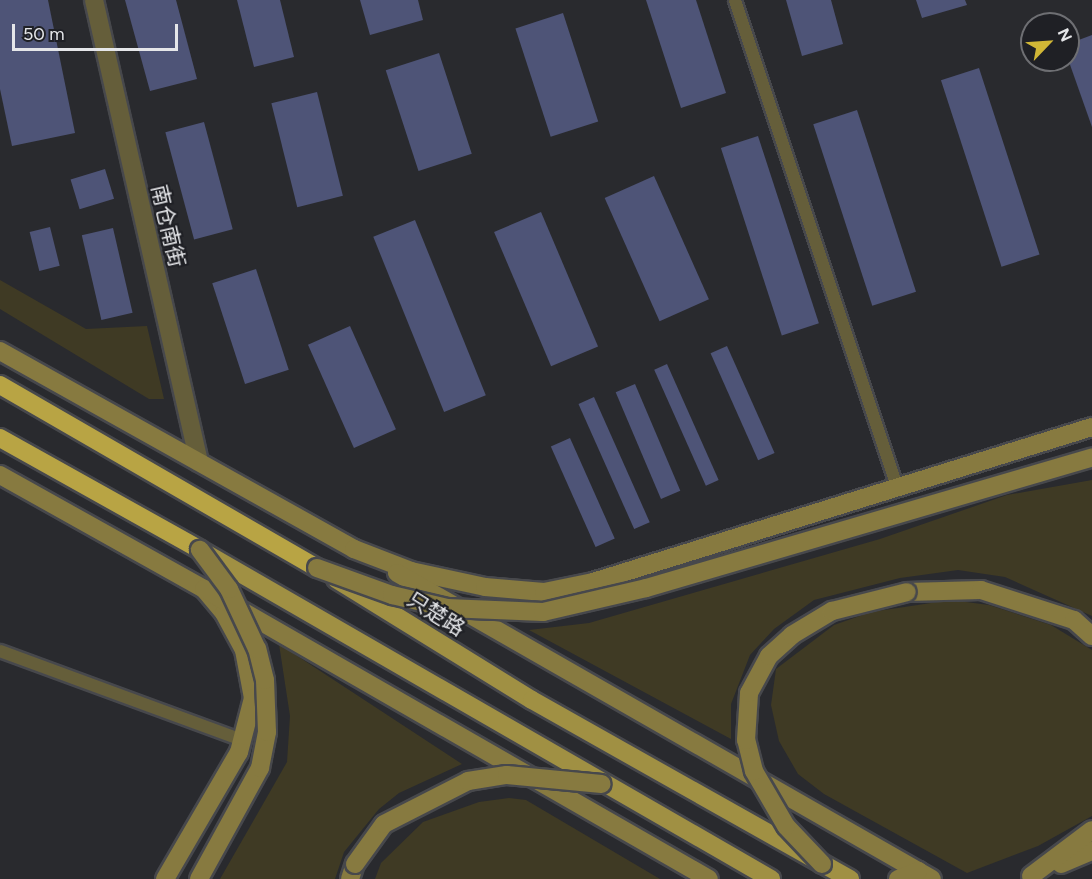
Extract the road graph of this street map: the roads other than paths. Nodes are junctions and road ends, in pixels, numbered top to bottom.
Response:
1 (94, 0) edge
2 (735, 0) edge
3 (0, 351) edge
4 (0, 385) edge
5 (1092, 427) edge
6 (0, 438) edge
7 (1092, 458) edge
8 (199, 462) junction
9 (1070, 464) junction
10 (1092, 466) edge
11 (0, 475) edge
12 (897, 486) junction
13 (354, 549) junction
14 (200, 550) junction
15 (317, 568) junction
16 (204, 589) junction
17 (1092, 636) edge
18 (0, 651) edge
19 (242, 740) junction
20 (602, 784) junction
21 (1092, 830) edge
22 (1092, 851) edge
23 (822, 864) junction
24 (925, 875) edge
25 (1028, 877) edge
26 (165, 879) edge
27 (199, 879) edge
28 (350, 879) edge
29 (709, 879) edge
30 (771, 879) edge
31 (850, 879) edge
32 (898, 879) edge

1 - 8 street, 南仓南街
2 - 12 lane
3 - 8 main road
4 - 15 highway, 只楚路
5 - 12 main road
6 - 14 highway
7 - 9 main road, bridge
8 - 13 main road
9 - 10 main road, bridge
9 - 15 main road, bridge
11 - 16 main road
12 - 13 main road
13 - 24 main road
14 - 20 main road, bridge
14 - 27 main road, bridge
15 - 23 main road, 只楚路, bridge
16 - 19 main road
16 - 29 main road
17 - 23 main road, bridge
18 - 19 lane
19 - 26 main road
20 - 28 main road, bridge
20 - 30 main road
21 - 25 main road
22 - 25 main road
23 - 31 main road, 只楚路
24 - 32 main road

